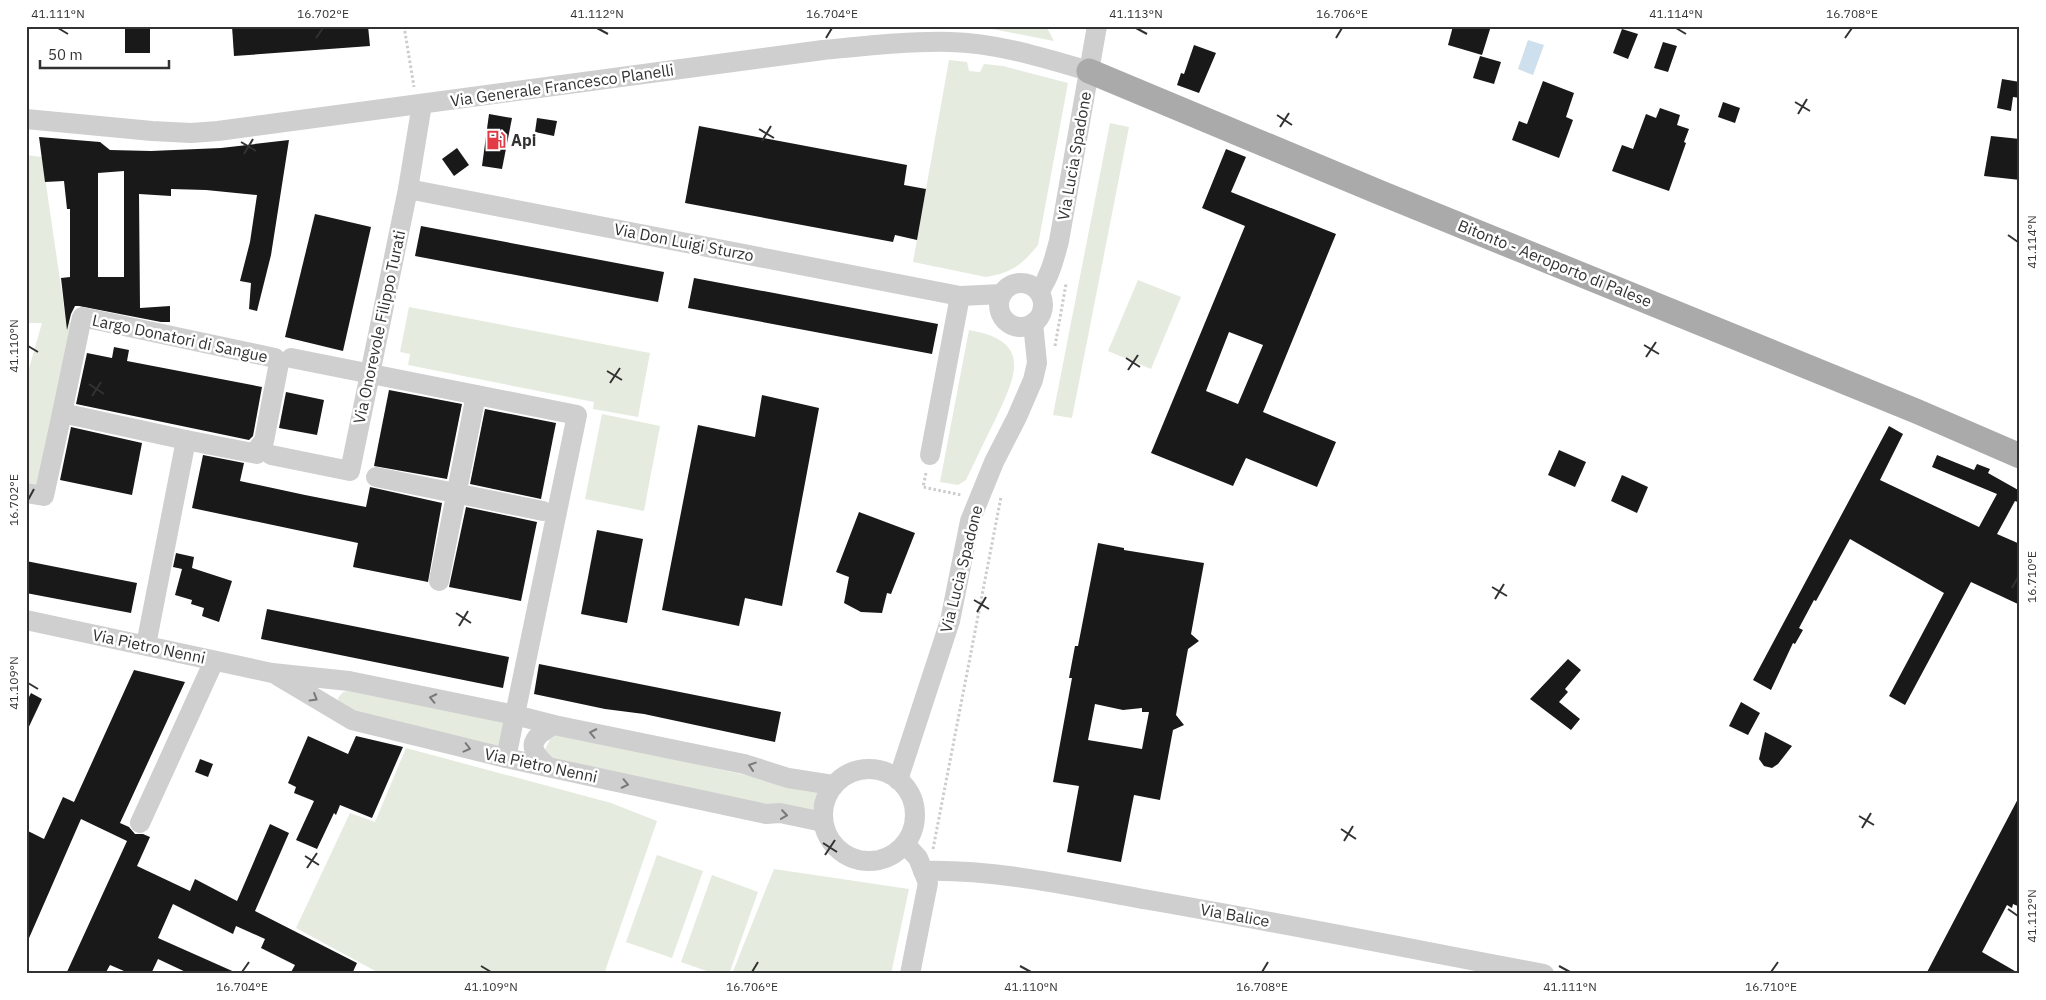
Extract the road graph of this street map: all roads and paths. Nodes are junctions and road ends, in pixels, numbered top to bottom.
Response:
1 (404, 26) edge
2 (1097, 26) edge
3 (1090, 71) junction
4 (422, 104) junction
5 (28, 120) edge
6 (408, 189) junction
7 (1059, 241) junction
8 (1068, 275) dead end
9 (1010, 288) junction
10 (1039, 292) junction
11 (960, 296) junction
12 (1007, 320) junction
13 (1033, 323) junction
14 (1054, 352) dead end
15 (291, 358) dead end
16 (1037, 363) junction
17 (369, 373) junction
18 (476, 395) junction
19 (62, 413) junction
20 (186, 440) junction
21 (264, 455) junction
22 (930, 455) joint
23 (2020, 456) edge
24 (364, 474) junction
25 (1003, 489) dead end
26 (26, 493) edge
27 (456, 494) junction
28 (978, 499) junction
29 (543, 512) dead end
30 (439, 581) dead end
31 (26, 620) edge
32 (146, 645) junction
33 (214, 660) junction
34 (272, 673) junction
35 (515, 715) junction
36 (554, 725) junction
37 (506, 758) junction
38 (548, 767) junction
39 (898, 780) junction
40 (833, 786) junction
41 (823, 822) junction
42 (140, 823) dead end
43 (907, 846) dead end
44 (923, 871) junction
45 (948, 872) junction
46 (910, 974) edge
47 (1544, 974) edge

1 - 4 path
2 - 3 street, Via Lucia Spadone
3 - 4 street, Via Generale Francesco Planelli
3 - 7 street, Via Lucia Spadone
3 - 23 main road, Bitonto - Aeroporto di Palese
4 - 5 street, Via Generale Francesco Planelli
4 - 6 street, Via Onorevole Filippo Turati
6 - 11 street, Via Don Luigi Sturzo
6 - 17 street, Via Onorevole Filippo Turati
7 - 9 street
7 - 10 street, Via Lucia Spadone
8 - 14 path
9 - 10 street
9 - 11 street
9 - 12 street
10 - 13 street
11 - 12 street
11 - 22 street
12 - 13 street
12 - 16 street
13 - 16 street
15 - 17 street
16 - 28 street, Via Lucia Spadone
17 - 18 street
17 - 24 street, Via Onorevole Filippo Turati
18 - 27 street
18 - 35 street
19 - 20 street
19 - 21 street, Largo Donatori di Sangue
19 - 26 street, Largo Donatori di Sangue
20 - 21 street
20 - 32 street
21 - 24 street
22 - 28 path
24 - 27 street
25 - 45 path
27 - 29 street
27 - 30 street
28 - 39 street, Via Lucia Spadone
31 - 32 street, Via Pietro Nenni
32 - 33 street, Via Pietro Nenni
33 - 34 street, Via Pietro Nenni
33 - 42 street
35 -> 34 street, Via Pietro Nenni
34 -> 37 street, Via Pietro Nenni
35 - 36 street, Via Pietro Nenni
35 - 37 street
36 - 38 street
40 -> 36 street, Via Pietro Nenni
37 - 38 street, Via Pietro Nenni
38 -> 41 street, Via Pietro Nenni
39 - 40 street
39 - 41 street
40 - 41 street
43 - 44 street
44 - 45 street, Via Balice
44 - 46 street
45 - 47 street, Via Balice

